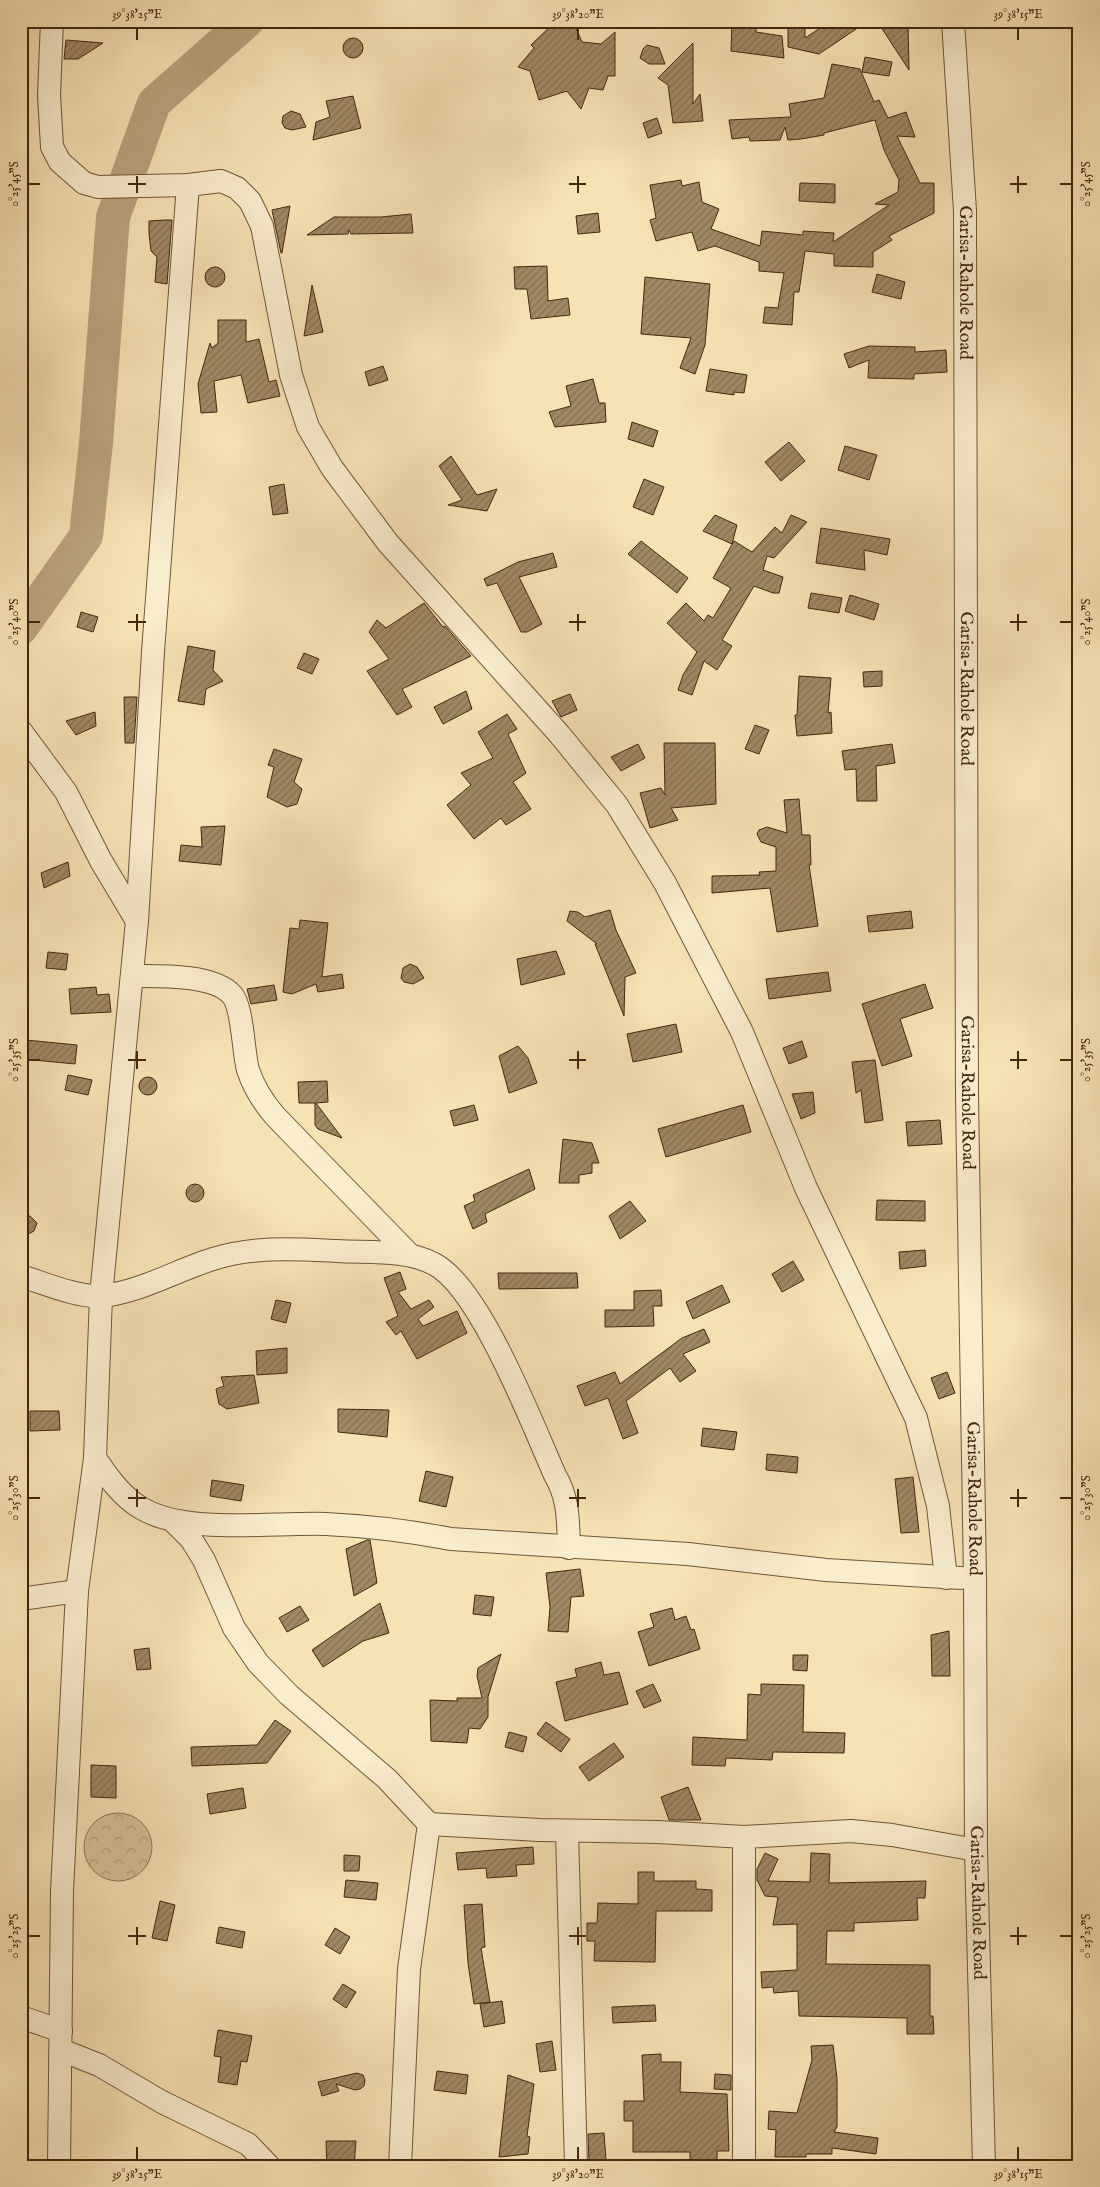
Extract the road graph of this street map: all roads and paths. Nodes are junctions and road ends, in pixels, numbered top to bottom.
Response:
1 (52, 21) edge
2 (953, 21) edge
3 (188, 185) junction
4 (21, 731) edge
5 (137, 920) junction
6 (132, 976) junction
7 (410, 1255) junction
8 (21, 1276) edge
9 (101, 1296) junction
10 (95, 1458) junction
11 (173, 1521) junction
12 (569, 1548) junction
13 (946, 1578) junction
14 (975, 1579) junction
15 (77, 1591) junction
16 (21, 1599) edge
17 (429, 1824) junction
18 (567, 1831) junction
19 (744, 1837) junction
20 (976, 1850) junction
21 (21, 2016) edge
22 (61, 2040) junction
23 (59, 2166) edge
24 (269, 2166) edge
25 (400, 2166) edge
26 (576, 2166) edge
27 (744, 2166) edge
28 (984, 2166) edge

1 - 3 street
2 - 14 street, Garisa-Rahole Road
3 - 5 street
3 - 13 street
4 - 5 street
5 - 6 street
6 - 7 street
6 - 9 street
7 - 9 street
7 - 12 street
8 - 9 street
9 - 10 street
10 - 11 street
10 - 15 street
11 - 12 street
11 - 17 street
12 - 13 street
13 - 14 street
14 - 20 street, Garisa-Rahole Road
15 - 16 street
15 - 22 street
17 - 18 street
17 - 25 street
18 - 19 street
18 - 26 street
19 - 20 street
19 - 27 street
20 - 28 street, Garisa-Rahole Road
21 - 22 street
22 - 23 street
22 - 24 street

